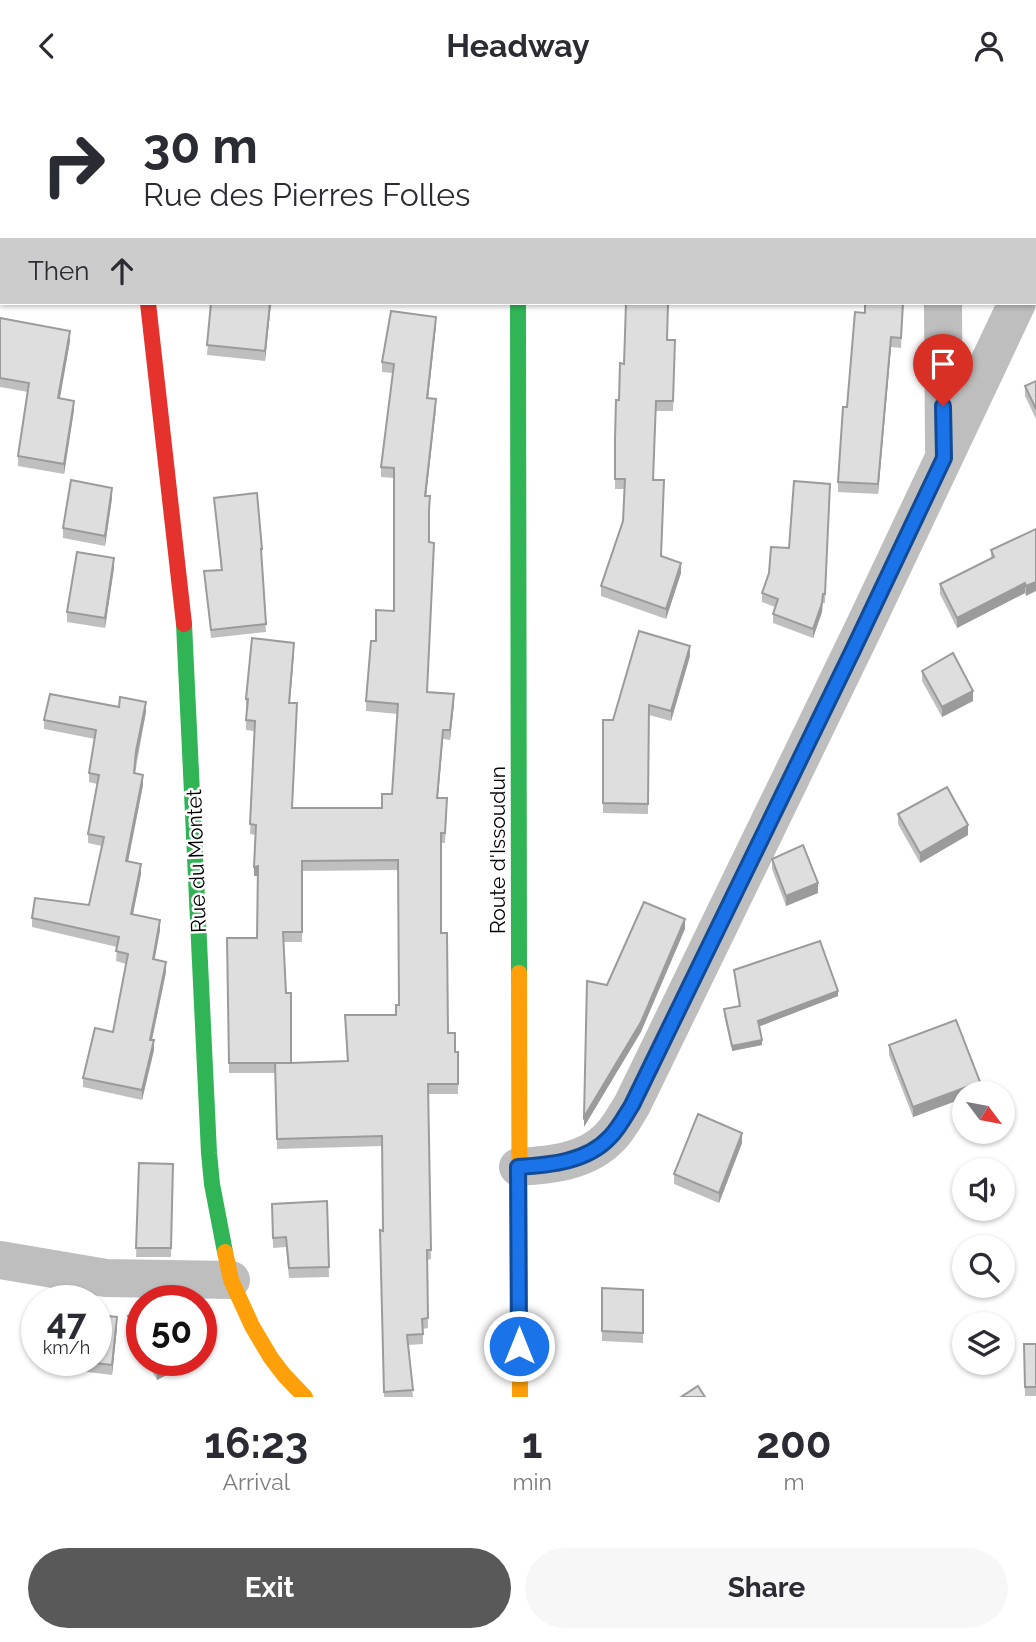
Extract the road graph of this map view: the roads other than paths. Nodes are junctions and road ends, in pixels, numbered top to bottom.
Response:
1 (149, 305) edge
2 (518, 305) edge
3 (943, 305) edge
4 (1016, 305) edge
5 (944, 458) junction
6 (518, 1167) junction
7 (0, 1260) edge
8 (231, 1280) junction
9 (306, 1397) edge
10 (520, 1397) edge

1 - 8 street, Rue du Montet
2 - 6 street, Route d'Issoudun
3 - 5 street
4 - 5 street
5 - 6 street
6 - 10 street, Route d'Issoudun
7 - 8 street
8 - 9 street, Rue du Montet

